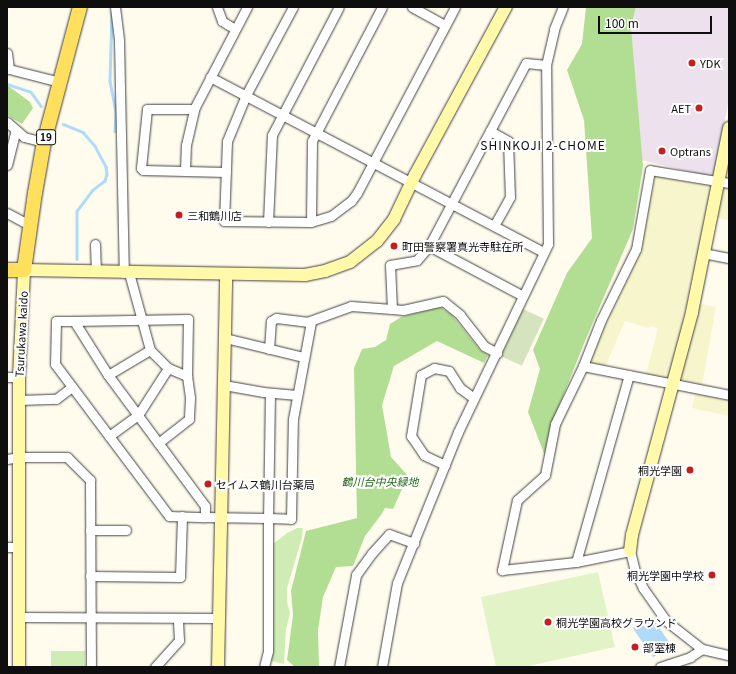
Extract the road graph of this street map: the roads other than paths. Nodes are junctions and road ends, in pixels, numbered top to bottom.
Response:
1 (80, 7) edge
2 (115, 7) edge
3 (217, 7) edge
4 (247, 7) edge
5 (293, 7) edge
6 (339, 7) edge
7 (382, 7) edge
8 (412, 7) edge
9 (455, 7) edge
10 (506, 7) edge
11 (562, 7) edge
12 (446, 25) junction
13 (235, 30) junction
14 (7, 53) edge
15 (546, 65) junction
16 (210, 77) junction
17 (60, 82) junction
18 (246, 95) junction
19 (194, 109) junction
20 (283, 115) junction
21 (7, 122) edge
22 (729, 128) edge
23 (16, 130) junction
24 (490, 131) junction
25 (317, 133) junction
26 (44, 142) junction
27 (374, 163) junction
28 (7, 165) edge
29 (185, 170) junction
30 (226, 172) junction
31 (412, 182) junction
32 (724, 182) edge
33 (451, 204) junction
34 (7, 213) edge
35 (268, 222) junction
36 (311, 222) junction
37 (30, 225) junction
38 (494, 226) junction
39 (95, 244) dead end
40 (428, 246) junction
41 (544, 252) junction
42 (703, 253) junction
43 (729, 258) edge
44 (7, 270) edge
45 (24, 270) junction
46 (96, 272) junction
47 (126, 273) junction
48 (226, 275) junction
49 (523, 296) junction
50 (392, 309) junction
51 (142, 319) junction
52 (74, 321) junction
53 (311, 322) junction
54 (225, 338) junction
55 (269, 349) junction
56 (150, 350) junction
57 (497, 353) junction
58 (303, 357) junction
59 (583, 366) junction
60 (168, 368) junction
61 (108, 375) junction
62 (629, 375) junction
63 (187, 376) junction
64 (13, 377) edge
65 (672, 383) junction
66 (224, 385) junction
67 (72, 387) junction
68 (270, 393) junction
69 (297, 395) junction
70 (729, 395) edge
71 (474, 398) junction
72 (19, 400) junction
73 (138, 415) junction
74 (109, 436) junction
75 (158, 443) junction
76 (13, 458) edge
77 (445, 465) junction
78 (182, 516) junction
79 (205, 517) junction
80 (221, 517) junction
81 (268, 518) junction
82 (90, 530) junction
83 (126, 530) dead end
84 (414, 543) junction
85 (13, 547) edge
86 (630, 552) junction
87 (576, 562) junction
88 (90, 576) junction
89 (90, 617) junction
90 (19, 618) junction
91 (178, 618) junction
92 (219, 618) junction
93 (702, 649) junction
94 (729, 655) edge
95 (385, 666) edge
96 (19, 667) edge
97 (91, 667) edge
98 (155, 667) edge
99 (218, 667) edge
100 (264, 667) edge
101 (339, 667) edge
102 (660, 667) edge

1 - 17 main road, Tsurukawa kaido / 19
2 - 47 street
3 - 13 street
4 - 13 street
5 - 18 street
6 - 20 street
7 - 25 street
8 - 12 street
9 - 12 street
10 - 31 street
11 - 15 street
12 - 27 street
13 - 16 street
14 - 17 street
15 - 24 street
15 - 41 street
16 - 18 street
16 - 19 street
17 - 26 main road, Tsurukawa kaido / 19
18 - 20 street
18 - 30 street
19 - 29 street
19 - 29 street
20 - 25 street
20 - 35 street
21 - 23 street
22 - 32 street
23 - 26 street
23 - 28 street
24 - 33 street
24 - 38 street
25 - 27 street
25 - 36 street
26 - 37 main road, Tsurukawa kaido / 19
27 - 31 street
27 - 36 street
29 - 30 street
30 - 35 street
31 - 33 street
31 - 48 street
32 - 42 street
32 - 59 street
33 - 38 street
33 - 40 street
34 - 37 street
35 - 36 street
37 - 45 main road, Tsurukawa kaido / 19
38 - 41 street
39 - 46 street
40 - 49 street
40 - 50 street
41 - 49 street
42 - 43 street
42 - 65 street
44 - 45 main road
45 - 46 street
45 - 64 street, Tsurukawa kaido
46 - 47 street
47 - 48 street
47 - 51 street
48 - 54 street
49 - 57 street
50 - 53 street
50 - 57 street
51 - 52 street
51 - 56 street
51 - 63 street
52 - 61 street
52 - 67 street
53 - 55 street
53 - 58 street
54 - 55 street
54 - 66 street
55 - 58 street
56 - 60 street
56 - 61 street
57 - 71 street
58 - 69 street
59 - 62 street
59 - 87 street
60 - 63 street
60 - 73 street
61 - 73 street
62 - 65 street
62 - 87 street
63 - 75 street
64 - 72 street, Tsurukawa kaido
65 - 70 street
65 - 86 street
66 - 68 street
66 - 80 street
67 - 72 street
67 - 74 street
68 - 69 street
68 - 81 street
69 - 81 street
71 - 77 street
71 - 77 street
72 - 76 street, Tsurukawa kaido
73 - 74 street
73 - 75 street
74 - 78 street
75 - 79 street
76 - 82 street
76 - 85 street, Tsurukawa kaido
77 - 84 street
78 - 79 street
78 - 88 street
79 - 80 street
80 - 81 street
80 - 92 street
81 - 100 street
82 - 83 street
82 - 88 street
84 - 95 street
84 - 101 street
85 - 90 street, Tsurukawa kaido
86 - 87 street
86 - 93 street
88 - 89 street
89 - 90 street
89 - 91 street
89 - 97 street
90 - 96 street, Tsurukawa kaido
91 - 92 street
91 - 98 street
92 - 99 street
93 - 94 street
93 - 102 street

